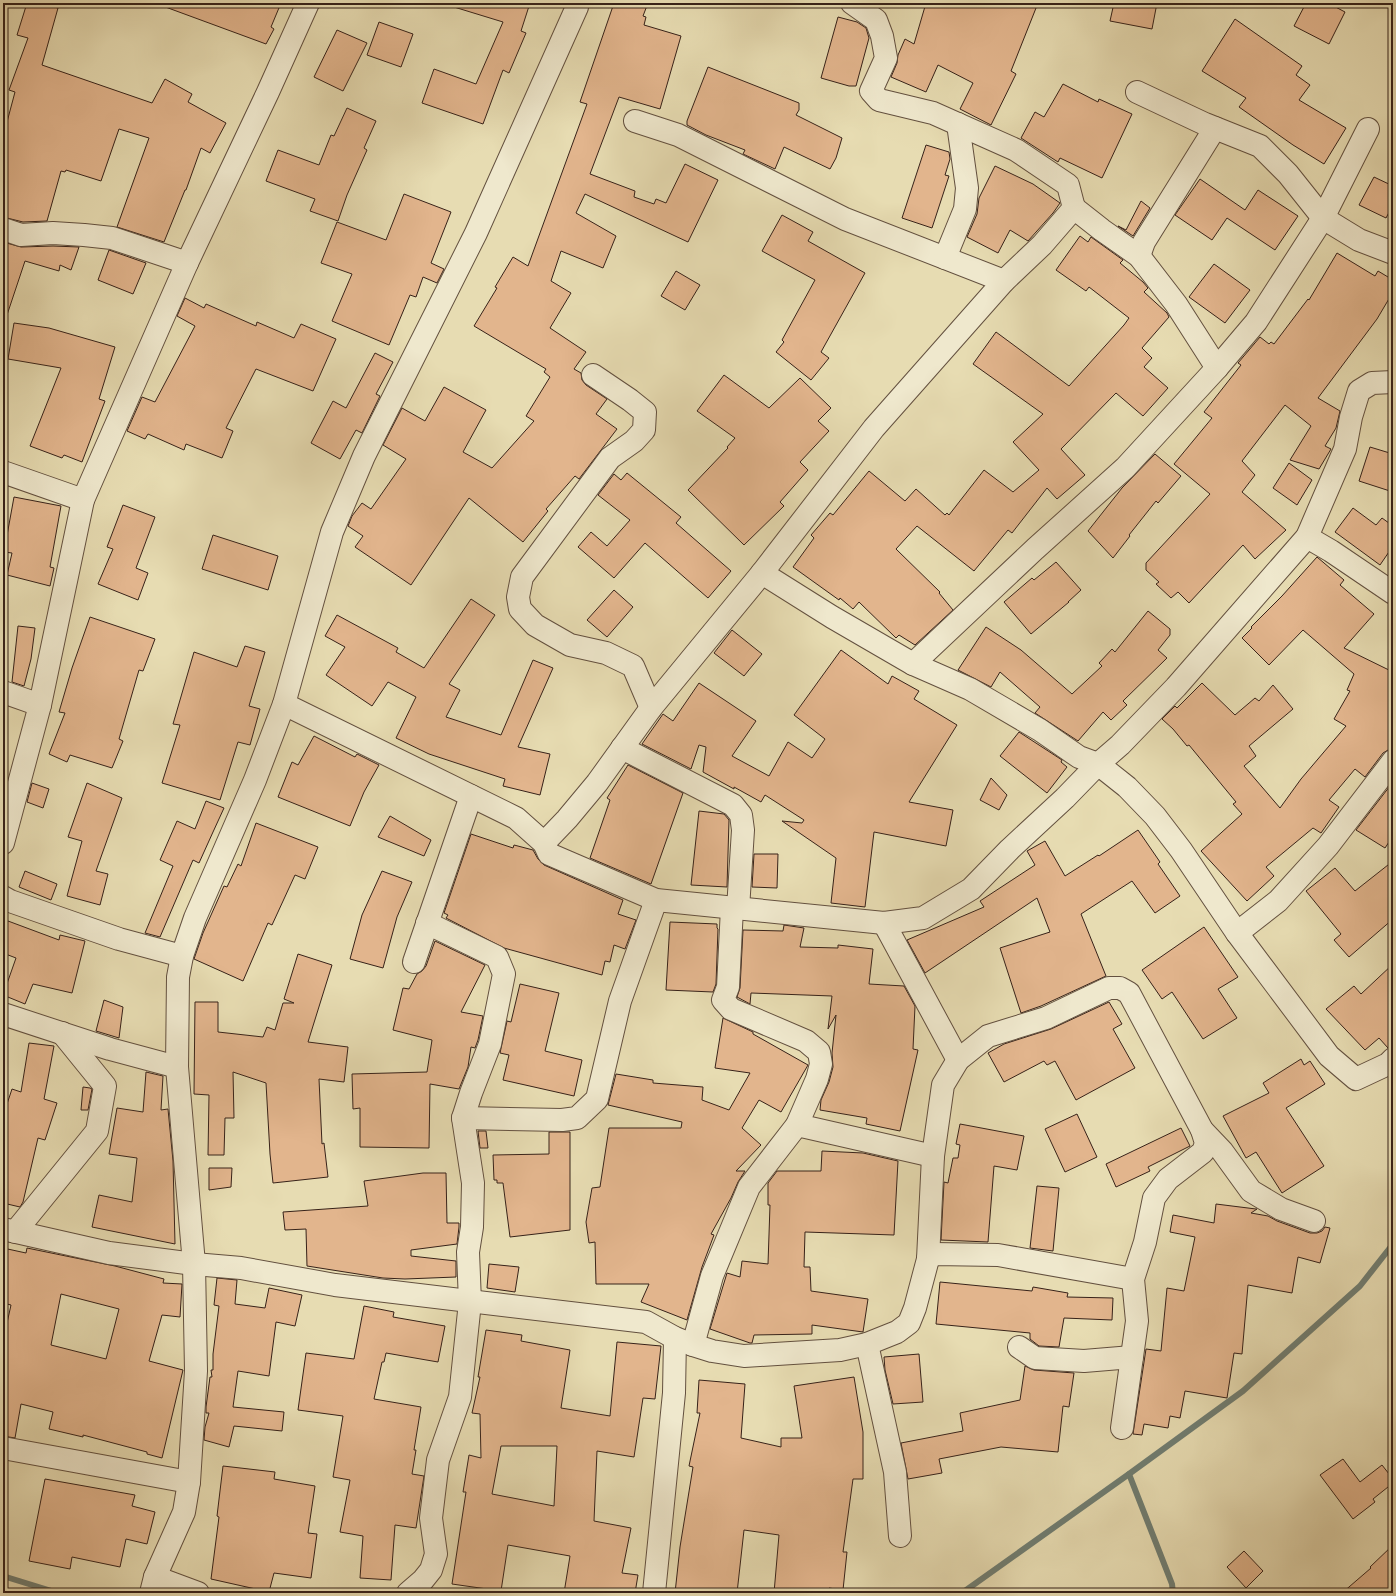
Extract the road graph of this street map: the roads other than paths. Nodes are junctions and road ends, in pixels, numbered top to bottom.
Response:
1 (308, 3) edge
2 (577, 3) edge
3 (852, 3) edge
4 (1137, 92) dead end
5 (635, 121) dead end
6 (958, 124) junction
7 (1215, 128) junction
8 (1368, 129) dead end
9 (1074, 208) junction
10 (1323, 218) junction
11 (3, 229) edge
12 (1393, 254) edge
13 (1138, 256) junction
14 (945, 258) junction
15 (187, 263) junction
16 (1004, 281) junction
17 (1217, 368) junction
18 (593, 375) dead end
19 (1393, 382) edge
20 (3, 472) edge
21 (84, 500) junction
22 (1307, 537) junction
23 (762, 573) junction
24 (1393, 593) edge
25 (913, 664) junction
26 (3, 692) edge
27 (284, 704) junction
28 (40, 705) junction
29 (652, 708) junction
30 (622, 748) junction
31 (1393, 761) edge
32 (1098, 764) junction
33 (471, 796) junction
34 (3, 843) edge
35 (544, 843) junction
36 (3, 897) edge
37 (656, 900) junction
38 (735, 908) junction
39 (427, 923) junction
40 (884, 923) junction
41 (1237, 933) junction
42 (182, 956) junction
43 (414, 962) dead end
44 (3, 1014) edge
45 (62, 1033) junction
46 (1393, 1059) edge
47 (958, 1060) junction
48 (177, 1067) junction
49 (463, 1118) junction
50 (797, 1125) junction
51 (1202, 1130) junction
52 (933, 1156) junction
53 (1314, 1221) dead end
54 (9, 1231) edge
55 (928, 1259) junction
56 (194, 1264) junction
57 (1132, 1280) junction
58 (470, 1302) junction
59 (684, 1342) junction
60 (867, 1344) junction
61 (1019, 1347) dead end
62 (1132, 1357) junction
63 (1122, 1428) dead end
64 (3, 1448) edge
65 (189, 1482) junction
66 (900, 1536) dead end
67 (153, 1585) edge
68 (198, 1593) edge
69 (408, 1593) edge
70 (654, 1593) edge

1 - 15 street
2 - 27 street
3 - 6 street
4 - 7 street
5 - 14 street
6 - 9 street
6 - 14 street
7 - 10 street
7 - 13 street
8 - 10 street
9 - 13 street
9 - 16 street
10 - 12 street
10 - 17 street
11 - 15 street
13 - 17 street
14 - 16 street
15 - 21 street
16 - 23 street
17 - 25 street
18 - 29 street
19 - 22 street
20 - 21 street
21 - 28 street
22 - 24 street
22 - 32 street
23 - 25 street
23 - 29 street
25 - 32 street
26 - 28 street
27 - 33 street
27 - 42 street
28 - 34 street
29 - 30 street
30 - 35 street
30 - 38 street
31 - 41 street
32 - 40 street
32 - 41 street
33 - 35 street
33 - 39 street
35 - 37 street
36 - 42 street
37 - 38 street
37 - 49 street
38 - 40 street
38 - 50 street
39 - 43 street
39 - 49 street
40 - 47 street
41 - 46 street
42 - 48 street
44 - 45 street
45 - 48 street
45 - 54 street
47 - 51 street
47 - 52 street
48 - 56 street
49 - 58 street
50 - 52 street
50 - 59 street
51 - 53 street
51 - 57 street
52 - 55 street
54 - 56 street
55 - 57 street
55 - 60 street
56 - 58 street
56 - 65 street
57 - 62 street
58 - 59 street
58 - 69 street
59 - 60 street
59 - 70 street
60 - 66 street
61 - 62 street
62 - 63 street
64 - 65 street
65 - 67 street
67 - 68 street

